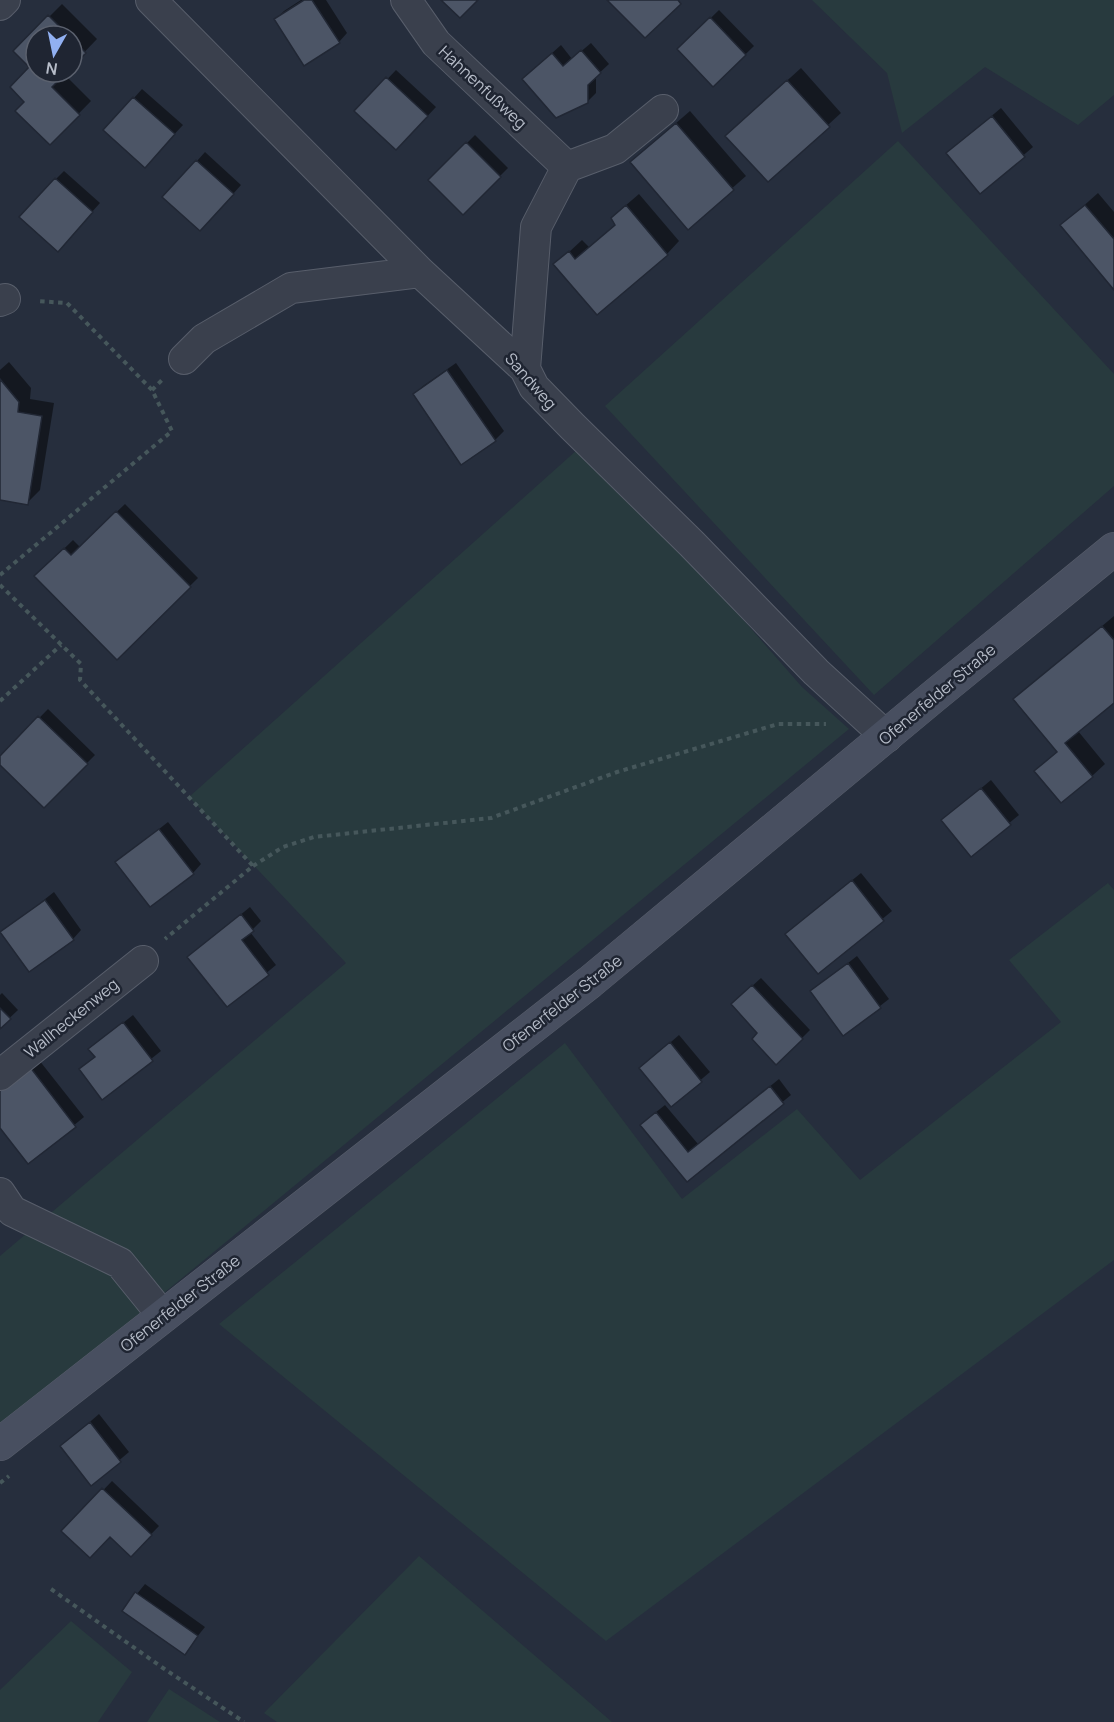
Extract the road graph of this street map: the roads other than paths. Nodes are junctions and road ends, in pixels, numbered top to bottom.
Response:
1 (5, 0) edge
2 (151, 0) edge
3 (406, 0) edge
4 (0, 5) edge
5 (663, 110) dead end
6 (567, 167) junction
7 (420, 272) junction
8 (184, 359) dead end
9 (525, 369) junction
10 (1114, 549) edge
11 (880, 730) junction
12 (143, 961) road end
13 (0, 1075) edge
14 (0, 1193) edge
15 (163, 1316) junction
16 (0, 1444) edge

1 - 4 street
2 - 7 street, Sandweg
3 - 6 street, Hahnenfußweg
5 - 6 street
6 - 9 street
7 - 8 street
7 - 9 street, Sandweg
9 - 11 street, Sandweg
10 - 11 street, Ofenerfelder Straße
11 - 15 street, Ofenerfelder Straße
12 - 13 street, Wallheckenweg
14 - 15 street
15 - 16 street, Ofenerfelder Straße

